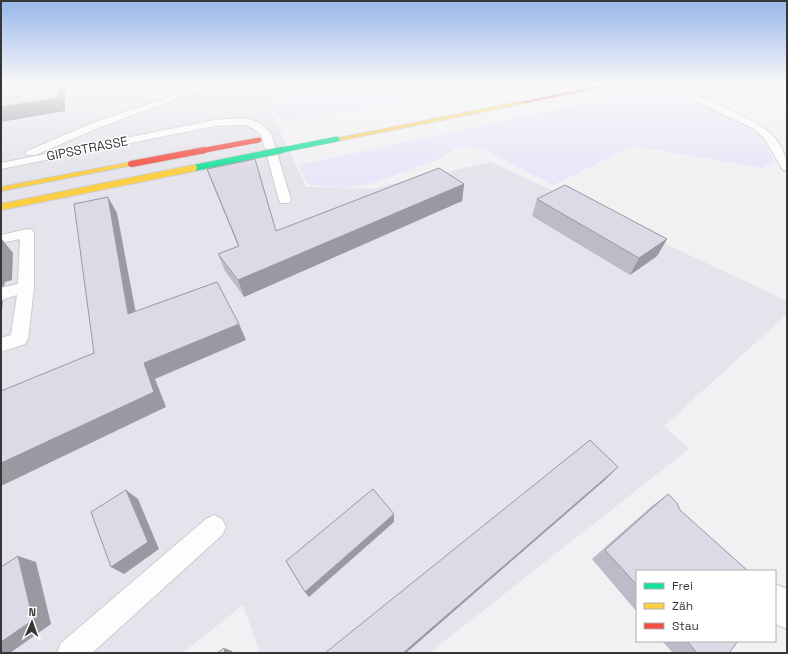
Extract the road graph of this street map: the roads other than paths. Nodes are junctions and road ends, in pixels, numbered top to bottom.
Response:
1 (126, 115) edge
2 (461, 115) edge
3 (732, 115) edge
4 (280, 136) dead end
5 (2, 166) edge
6 (787, 168) edge
7 (1, 188) edge
8 (285, 200) dead end
9 (1, 207) edge
10 (1, 239) edge
11 (26, 287) junction
12 (1, 294) edge
13 (1, 345) edge
14 (214, 527) dead end
15 (776, 602) edge
16 (787, 612) edge
17 (71, 653) edge

1 - 5 lane
2 - 9 highway, bridge
3 - 6 lane
4 - 7 highway, bridge
5 - 8 lane, GIPSSTRASSE
10 - 11 lane
11 - 12 lane
11 - 13 lane
14 - 17 lane
15 - 16 street

